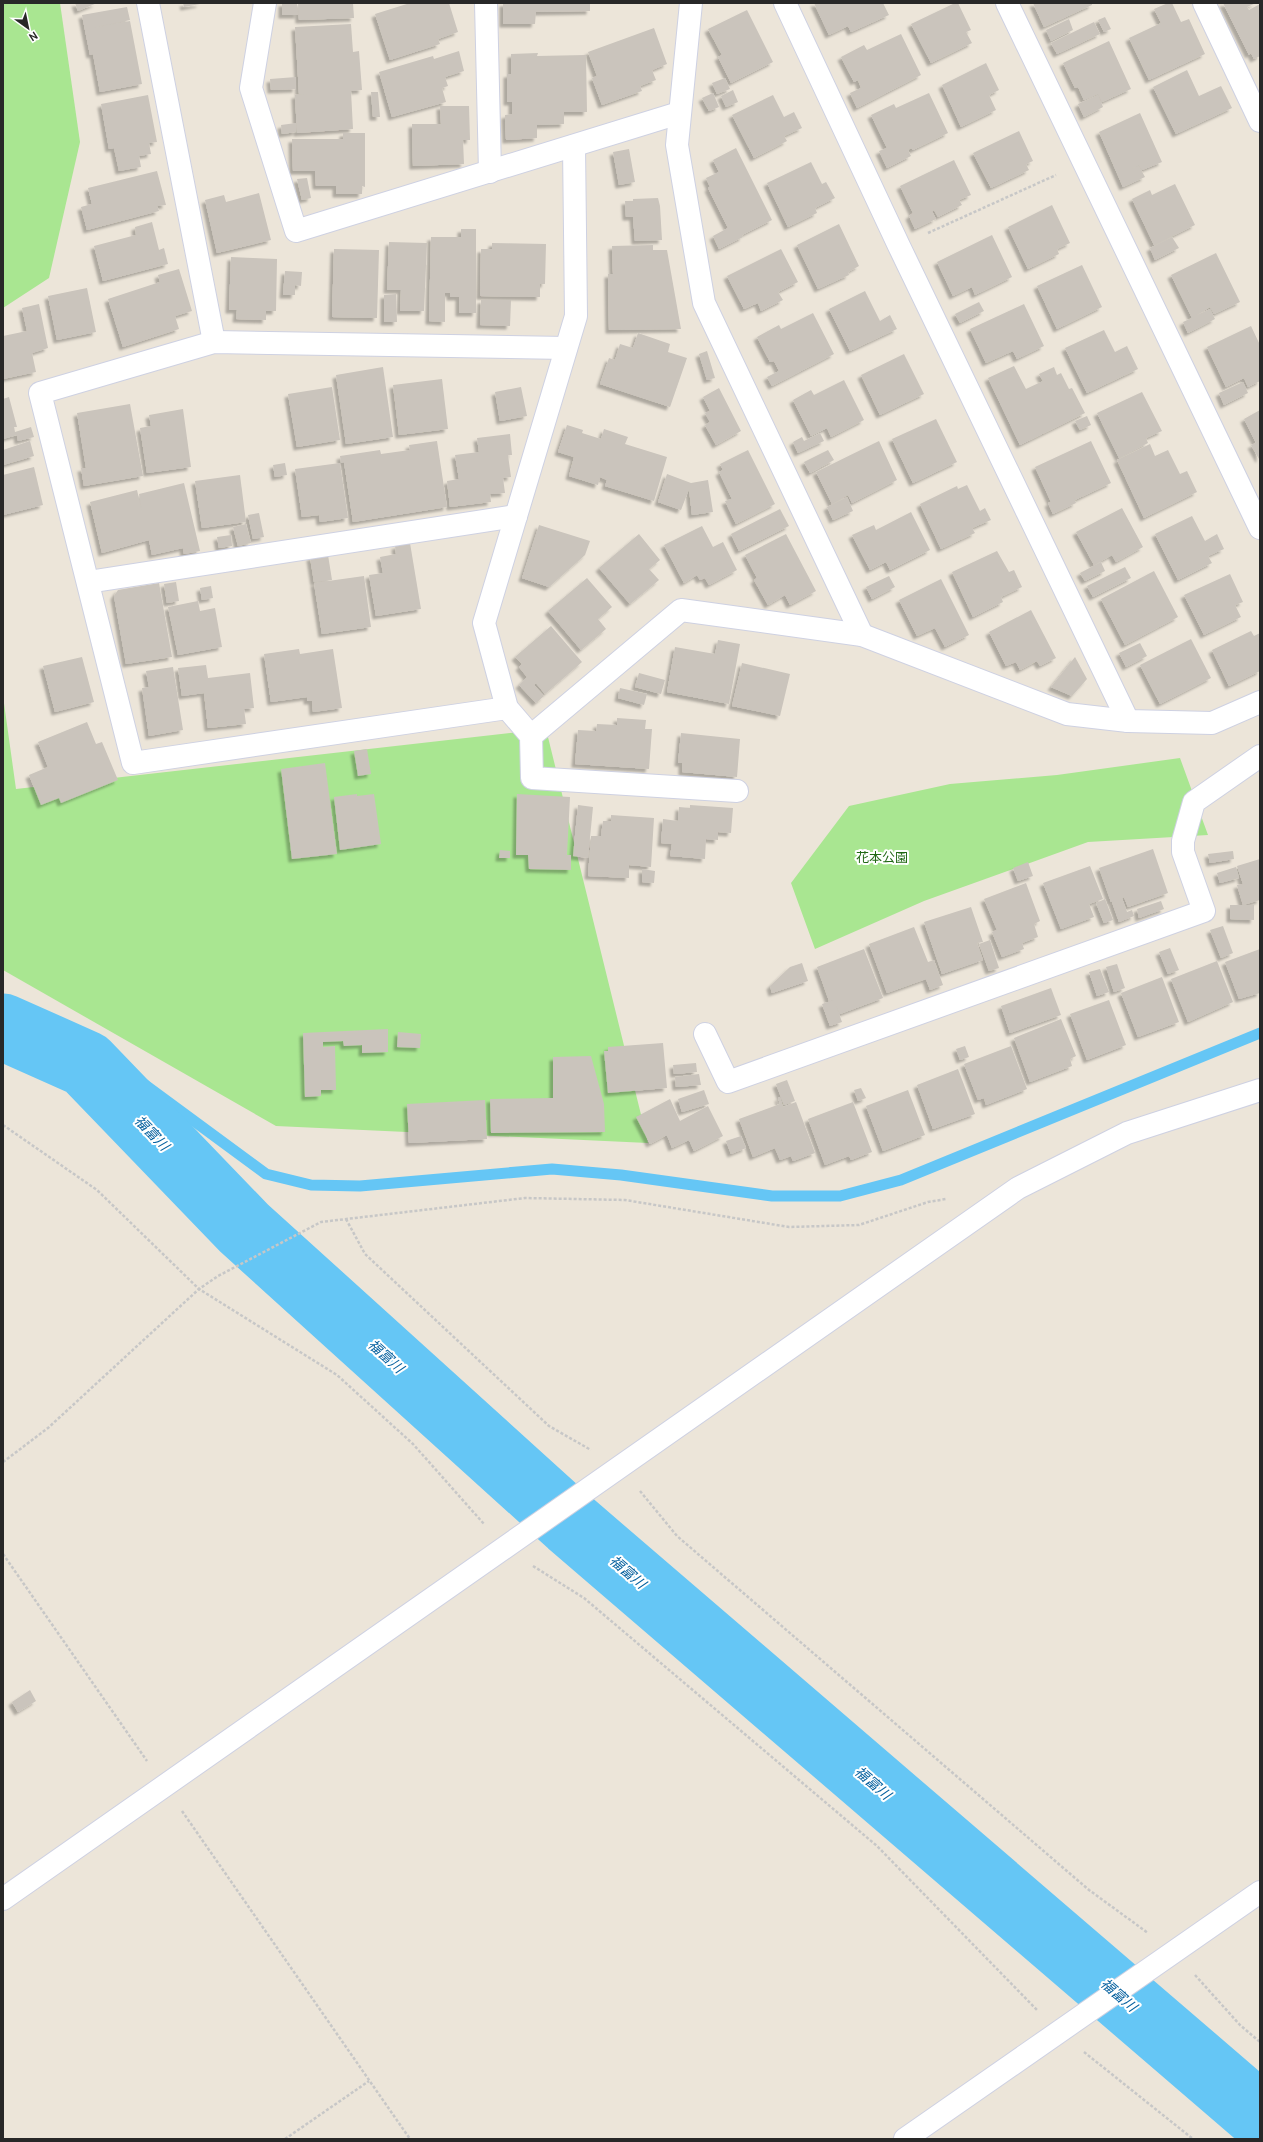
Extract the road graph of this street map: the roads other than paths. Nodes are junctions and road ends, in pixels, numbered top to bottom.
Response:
1 (148, 3) edge
2 (265, 3) edge
3 (486, 3) edge
4 (691, 3) edge
5 (785, 3) edge
6 (1007, 3) edge
7 (1204, 3) edge
8 (1252, 83) edge
9 (679, 114) junction
10 (1260, 121) edge
11 (574, 146) junction
12 (490, 172) junction
13 (214, 342) junction
14 (566, 348) junction
15 (516, 516) junction
16 (1260, 528) edge
17 (88, 582) junction
18 (862, 635) junction
19 (1260, 702) edge
20 (507, 708) junction
21 (1128, 721) junction
22 (531, 736) junction
23 (1260, 756) edge
24 (737, 791) dead end
25 (705, 1034) dead end
26 (1260, 1090) edge
27 (1260, 1892) edge
28 (3, 1899) edge
29 (904, 2139) edge

1 - 13 street
2 - 12 street
3 - 12 street
4 - 9 street
5 - 21 street
6 - 16 street
7 - 8 street
8 - 10 street
9 - 11 street
9 - 18 street
11 - 12 street
11 - 14 street
13 - 14 street
13 - 17 street
14 - 15 street
15 - 17 street
15 - 20 street
17 - 20 street
18 - 21 street
18 - 22 street
19 - 21 street
20 - 22 street
22 - 24 street
23 - 25 street
26 - 28 street
27 - 29 street

